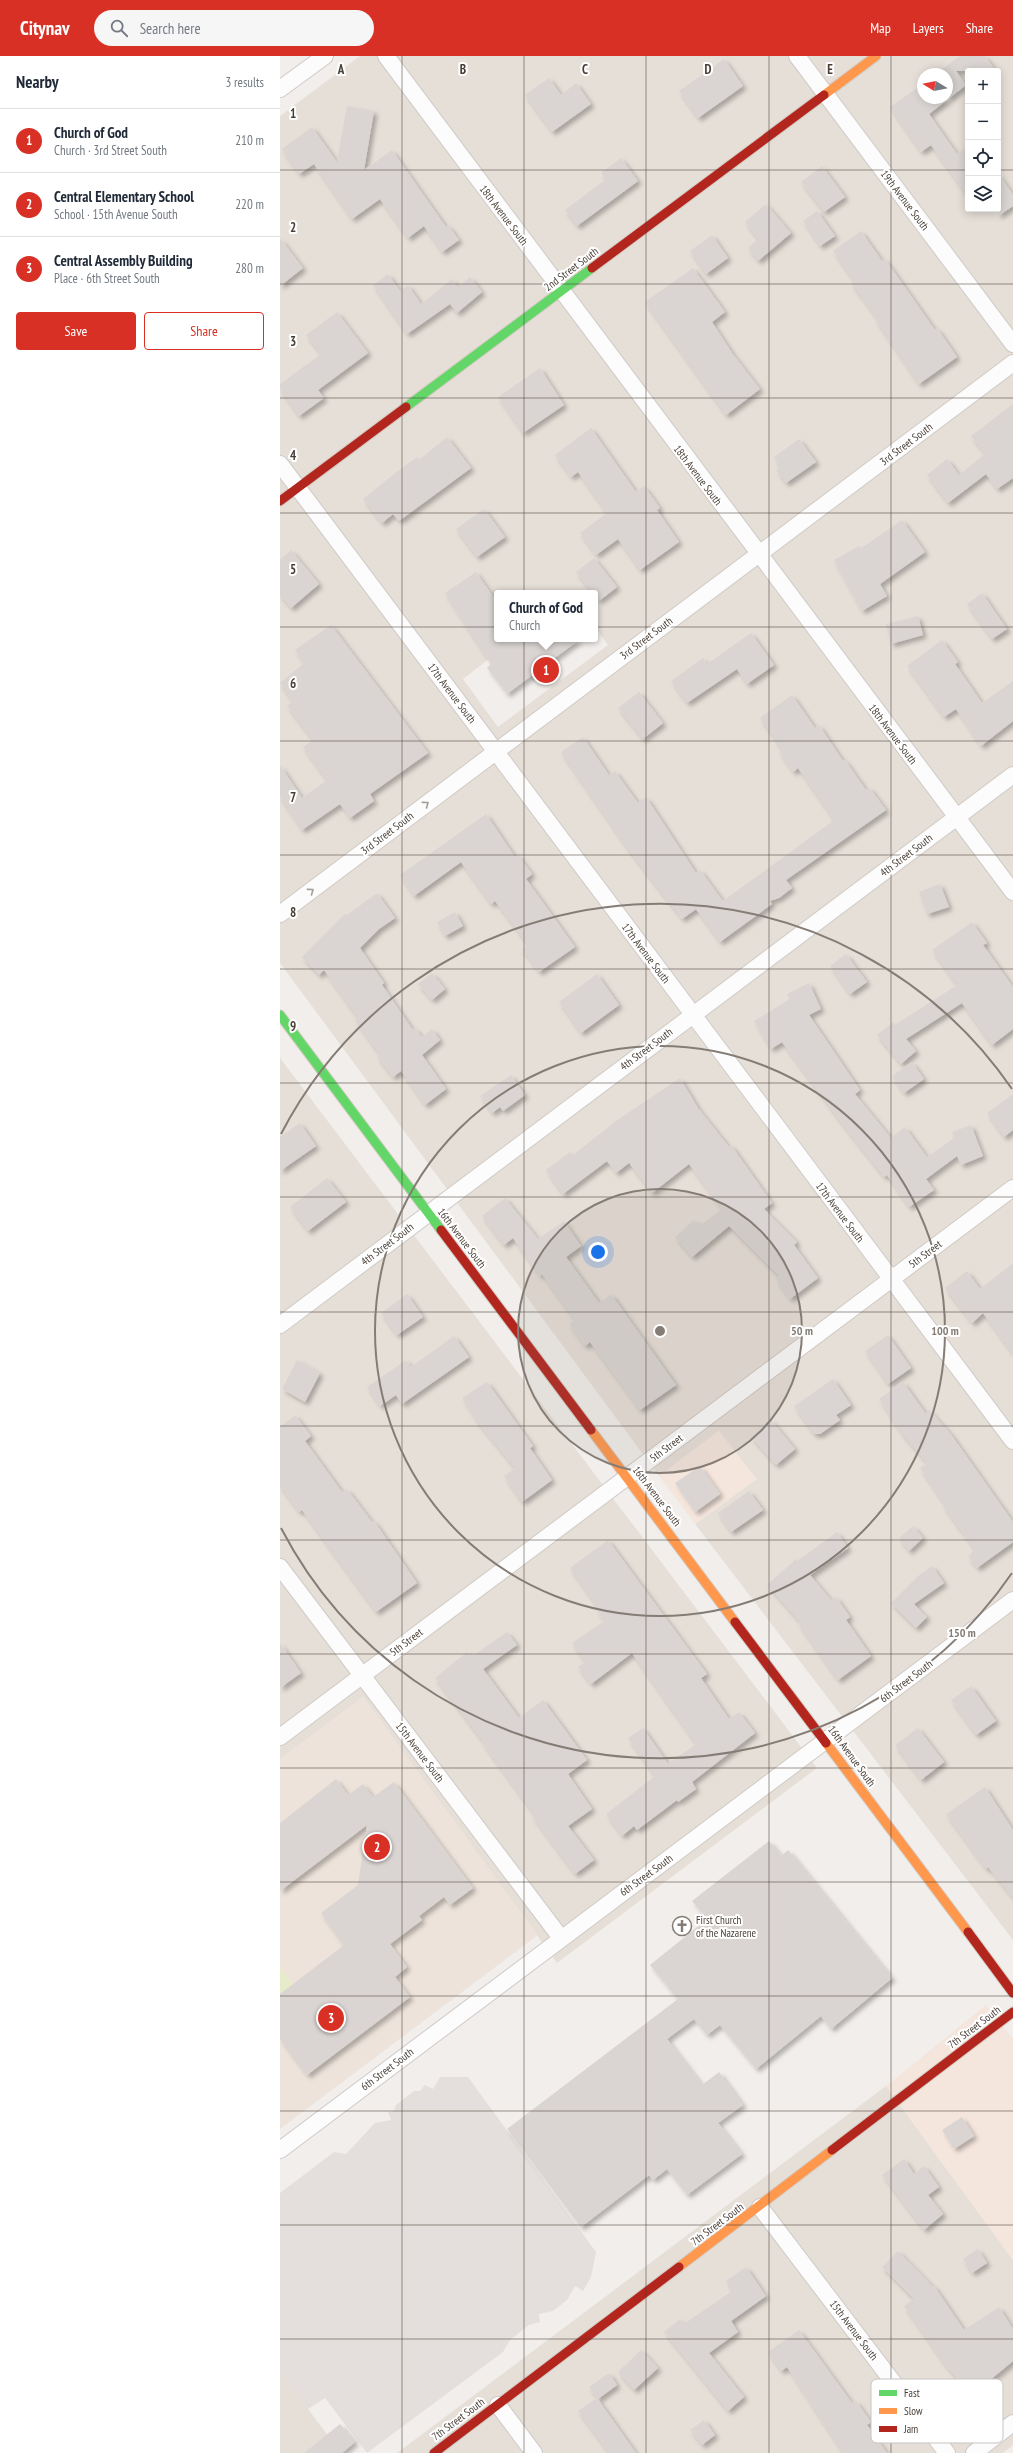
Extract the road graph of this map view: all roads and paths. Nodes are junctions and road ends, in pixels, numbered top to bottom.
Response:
1 (325, 56) edge
2 (386, 56) edge
3 (797, 56) edge
4 (876, 56) edge
5 (280, 90) edge
6 (825, 94) junction
7 (561, 291) junction
8 (1013, 344) edge
9 (1013, 363) edge
10 (280, 464) edge
11 (298, 487) junction
12 (280, 501) edge
13 (758, 555) junction
14 (496, 752) junction
15 (1013, 775) edge
16 (957, 817) junction
17 (1013, 892) edge
18 (280, 914) edge
19 (280, 1015) edge
20 (692, 1015) junction
21 (1013, 1188) edge
22 (428, 1214) junction
23 (891, 1279) junction
24 (280, 1325) edge
25 (1013, 1441) edge
26 (627, 1477) junction
27 (280, 1566) edge
28 (1013, 1600) edge
29 (362, 1675) junction
30 (280, 1737) edge
31 (825, 1740) junction
32 (561, 1938) junction
33 (1013, 1993) edge
34 (1013, 2012) edge
35 (280, 2150) edge
36 (760, 2207) junction
37 (891, 2379) edge
38 (498, 2405) junction
39 (1013, 2423) edge
40 (1003, 2431) edge
41 (939, 2443) edge
42 (987, 2443) edge
43 (434, 2453) edge
44 (534, 2453) edge
45 (947, 2453) edge
46 (974, 2453) edge

1 - 5 street
2 - 7 street, 18th Avenue South
3 - 6 street, 19th Avenue South
4 - 6 street, 2nd Street South
6 - 7 street, 2nd Street South
6 - 8 street, 19th Avenue South
7 - 11 street, 2nd Street South
7 - 13 street, 18th Avenue South
9 - 13 street, 3rd Street South
10 - 11 street, 17th Avenue South
11 - 12 street, 2nd Street South
11 - 14 street, 17th Avenue South
13 - 14 street, 3rd Street South
13 - 16 street, 18th Avenue South
18 -> 14 street, 3rd Street South
14 - 20 street, 17th Avenue South
15 - 16 street, 4th Street South
16 - 17 street, 18th Avenue South
16 - 20 street, 4th Street South
19 - 22 street, 16th Avenue South
20 - 22 street, 4th Street South
20 - 23 street, 17th Avenue South
21 - 23 street, 5th Street
22 - 24 street, 4th Street South
22 - 26 street, 16th Avenue South
23 - 25 street, 17th Avenue South
23 - 26 street, 5th Street
26 - 29 street, 5th Street
26 - 31 street, 16th Avenue South
27 - 29 street, 15th Avenue South
28 - 31 street, 6th Street South
29 - 30 street, 5th Street
29 - 32 street, 15th Avenue South
31 - 32 street, 6th Street South
31 - 33 street, 16th Avenue South
32 - 35 street, 6th Street South
34 - 36 street, 7th Street South
36 - 37 street, 15th Avenue South
36 - 38 street, 7th Street South
38 - 43 street, 7th Street South
38 - 44 street
39 - 40 street
41 - 45 street, 15th Avenue South
42 - 46 street

